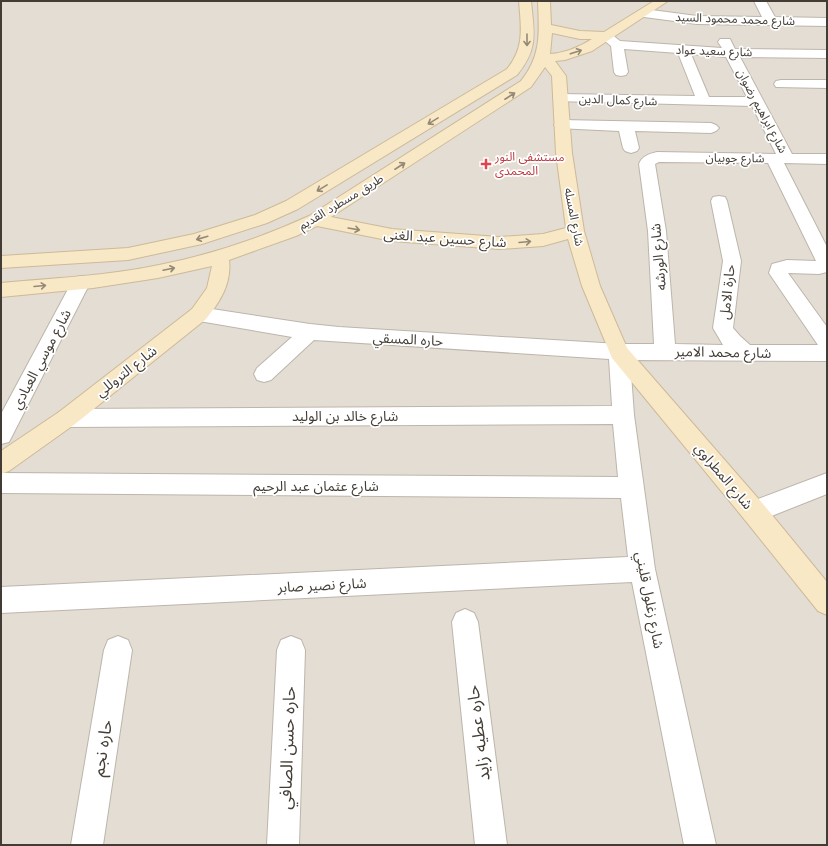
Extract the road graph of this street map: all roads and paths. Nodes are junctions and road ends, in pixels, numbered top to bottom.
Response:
1 (525, 1) edge
2 (544, 1) edge
3 (662, 1) edge
4 (760, 1) edge
5 (644, 13) junction
6 (714, 21) junction
7 (771, 22) junction
8 (827, 22) edge
9 (544, 27) junction
10 (605, 36) junction
11 (617, 46) junction
12 (683, 50) junction
13 (731, 53) junction
14 (823, 54) edge
15 (543, 58) junction
16 (827, 67) edge
17 (621, 72) dead end
18 (781, 84) dead end
19 (827, 84) edge
20 (560, 98) junction
21 (675, 101) junction
22 (704, 101) junction
23 (757, 102) junction
24 (562, 125) junction
25 (626, 126) junction
26 (683, 127) junction
27 (711, 128) dead end
28 (631, 148) dead end
29 (694, 157) junction
30 (780, 159) junction
31 (824, 163) edge
32 (647, 164) joint
33 (719, 201) dead end
34 (316, 220) junction
35 (575, 231) junction
36 (220, 257) junction
37 (1, 262) edge
38 (81, 282) junction
39 (1, 290) edge
40 (199, 314) junction
41 (310, 332) junction
42 (827, 342) edge
43 (665, 351) junction
44 (619, 352) junction
45 (745, 352) junction
46 (827, 353) edge
47 (264, 374) dead end
48 (623, 415) junction
49 (67, 418) junction
50 (1, 434) edge
51 (4, 459) edge
52 (827, 483) edge
53 (1, 484) edge
54 (631, 488) junction
55 (754, 512) junction
56 (642, 569) junction
57 (1, 600) edge
58 (827, 602) edge
59 (465, 622) dead end
60 (118, 650) dead end
61 (291, 650) dead end
62 (87, 845) edge
63 (283, 845) edge
64 (491, 845) edge
65 (700, 845) edge

1 -> 37 main road, طريق مسطرد القديم
2 - 9 main road, طريق مسطرد القديم
3 - 5 main road
4 - 7 street
5 - 6 street, شارع محمد محمود السيد
5 - 10 main road
6 - 7 street, شارع محمد محمود السيد
6 - 13 street, شارع ابراهيم رضوان
7 - 8 street, شارع محمد محمود السيد
9 - 10 main road
9 - 15 main road, طريق مسطرد القديم
10 - 11 street
15 -> 10 main road
11 - 12 street, شارع سعيد عواد
11 - 17 street
12 - 13 street, شارع سعيد عواد
12 - 22 street
13 - 14 street, شارع سعيد عواد
13 - 23 street, شارع ابراهيم رضوان
14 - 16 street
15 - 20 main road, شارع المسله
34 -> 15 main road, طريق مسطرد القديم
18 - 19 street
20 - 21 street, شارع كمال الدين
20 - 24 main road, شارع المسله
21 - 22 street, شارع كمال الدين
21 - 26 street
22 - 23 street, شارع كمال الدين
23 - 30 street, شارع ابراهيم رضوان
24 - 25 street
24 - 35 main road, شارع المسله
25 - 26 street
25 - 28 street
26 - 27 street
26 - 29 street
29 - 30 street, شارع جوبيان
29 - 32 street, شارع جوبيان
30 - 31 street, شارع جوبيان
30 - 42 street, شارع ابراهيم رضوان
32 - 43 street, شارع الورشه
33 - 45 street, حارة الامل
34 -> 35 main road, شارع حسين عبد الغنى
34 - 36 main road, طريق مسطرد القديم
35 - 44 main road, شارع المسله
38 -> 36 main road, طريق مسطرد القديم
36 - 40 main road, شارع التروللي
39 -> 38 main road, طريق مسطرد القديم
38 - 50 street, شارع موسي العبادي
40 - 41 street, حاره المسقي
40 - 49 main road, شارع التروللي
41 - 44 street, حاره المسقي
41 - 47 street
43 - 44 street, شارع محمد الامير
43 - 45 street, شارع محمد الامير
44 - 48 street, شارع زغلول قليني
44 - 55 main road, شارع المطراوي
45 - 46 street, شارع محمد الامير
48 - 49 street, شارع خالد بن الوليد
48 - 54 street, شارع زغلول قليني
49 - 51 main road, شارع التروللي
52 - 55 street
53 - 54 street, شارع عثمان عبد الرحيم
54 - 56 street, شارع زغلول قليني
55 - 58 main road, شارع المطراوي
56 - 57 street, شارع نصير صابر
56 - 65 street, شارع زغلول قليني
59 - 64 street, حاره عطيه زايد
60 - 62 street, حاره نجم
61 - 63 street, حاره حسن الصافي

